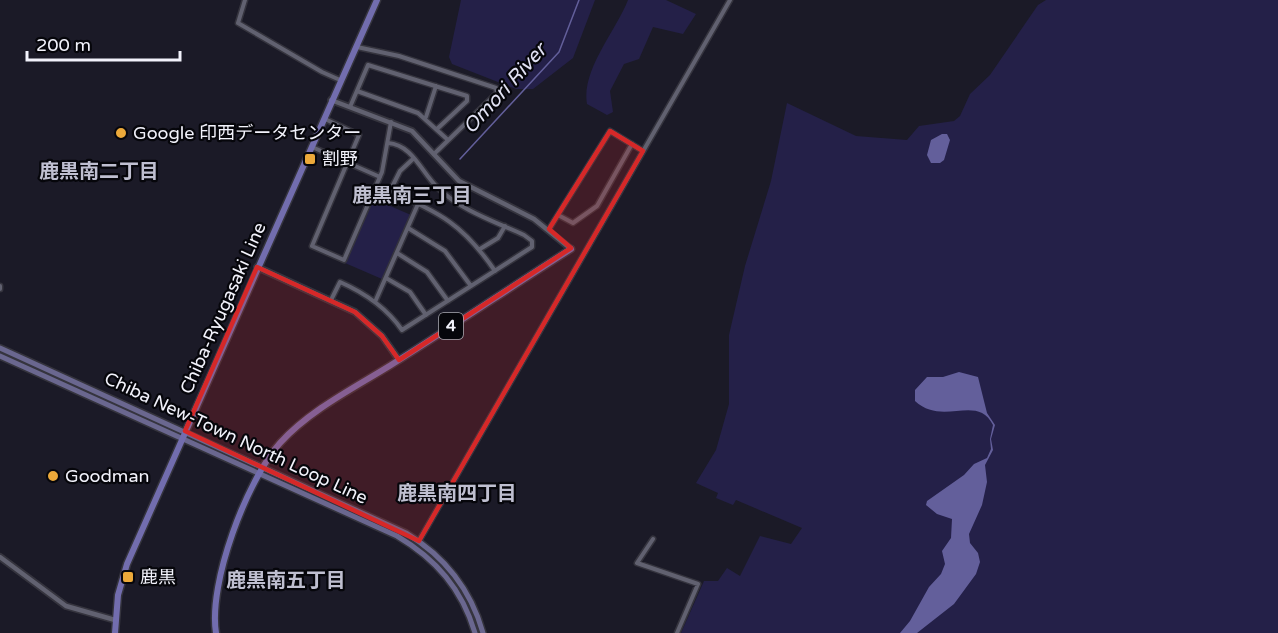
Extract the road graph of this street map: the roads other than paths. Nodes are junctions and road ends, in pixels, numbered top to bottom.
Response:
1 (245, 0) edge
2 (377, 0) edge
3 (730, 0) edge
4 (356, 47) junction
5 (340, 80) junction
6 (436, 86) junction
7 (357, 90) junction
8 (331, 100) junction
9 (350, 107) junction
10 (426, 117) junction
11 (323, 118) junction
12 (391, 121) junction
13 (437, 129) junction
14 (448, 140) junction
15 (388, 143) junction
16 (632, 144) junction
17 (310, 146) junction
18 (643, 151) junction
19 (434, 154) junction
20 (414, 158) junction
21 (348, 163) junction
22 (380, 177) junction
23 (418, 204) junction
24 (558, 215) junction
25 (505, 226) junction
26 (408, 228) junction
27 (549, 229) junction
28 (480, 249) junction
29 (571, 249) joint
30 (397, 253) junction
31 (257, 267) junction
32 (495, 271) junction
33 (386, 278) junction
34 (471, 286) junction
35 (331, 300) junction
36 (448, 301) junction
37 (375, 302) junction
38 (426, 315) junction
39 (0, 348) edge
40 (0, 356) edge
41 (399, 360) junction
42 (184, 434) junction
43 (264, 466) junction
44 (260, 473) junction
45 (653, 539) dead end
46 (419, 541) junction
47 (0, 557) edge
48 (115, 620) junction
49 (115, 633) edge
50 (216, 633) edge
51 (475, 633) edge
52 (483, 633) edge
53 (677, 633) edge

1 - 5 street
2 - 4 main road, Chiba-Ryugasaki Line
3 - 18 street
4 - 5 main road, Chiba-Ryugasaki Line
4 - 14 street
5 - 8 main road, Chiba-Ryugasaki Line
6 - 7 street
6 - 10 street
6 - 13 street
7 - 9 street
7 - 10 street
8 - 9 street
8 - 11 main road, Chiba-Ryugasaki Line
9 - 12 street
10 - 13 street
11 - 17 main road, Chiba-Ryugasaki Line
11 - 21 street
12 - 15 street
12 - 19 street
13 - 14 street
14 - 19 street
15 - 20 street
15 - 22 street
16 - 18 street
16 - 24 street
16 - 24 street
17 - 21 street
17 - 31 main road, Chiba-Ryugasaki Line
18 - 46 street
19 - 27 street
20 - 23 street
20 - 25 street
21 - 22 street
21 - 22 street
23 - 26 street
23 - 28 street
24 - 27 street
25 - 28 street
25 - 32 street
26 - 30 street
26 - 34 street
27 - 29 street
28 - 32 street
29 - 41 main road, 4
30 - 33 street
30 - 36 street
31 - 35 street
31 - 42 main road, Chiba-Ryugasaki Line
32 - 34 street
33 - 37 street
33 - 38 street
34 - 36 street
35 - 37 street
35 - 41 street
36 - 38 street
37 - 38 street
39 - 42 main road, Chiba New-Town North Loop Line
40 - 42 main road, Chiba New-Town North Loop Line
41 - 43 main road, 4
42 - 43 main road, Chiba New-Town North Loop Line
42 - 44 main road, Chiba New-Town North Loop Line
42 - 48 main road, Chiba-Ryugasaki Line
43 - 44 main road, 4
43 - 46 main road, Chiba New-Town North Loop Line
44 - 50 main road, 4
44 - 51 main road, Chiba New-Town North Loop Line
45 - 53 street
46 - 52 main road, Chiba New-Town North Loop Line
47 - 48 street
48 - 49 main road, Chiba-Ryugasaki Line

